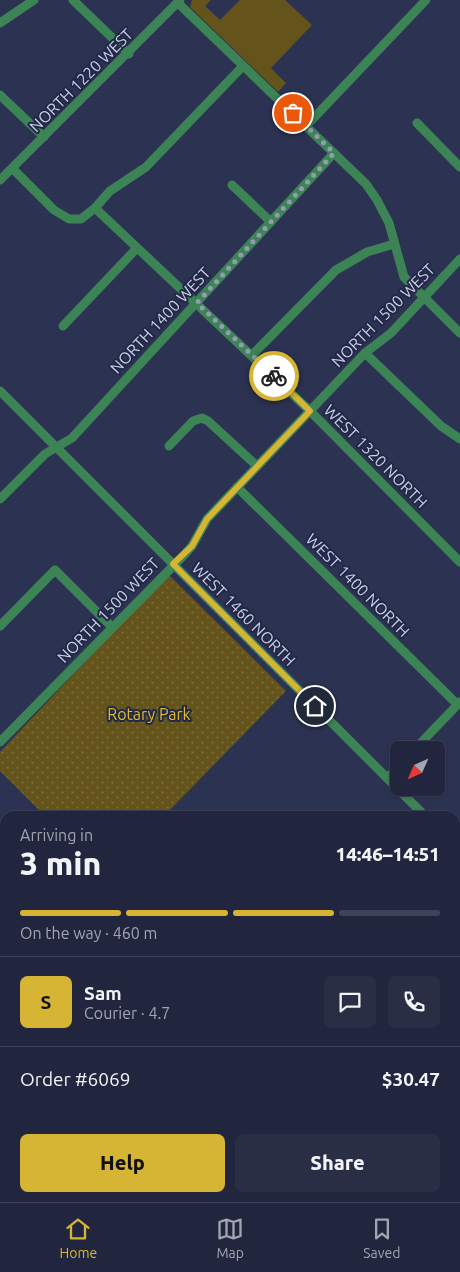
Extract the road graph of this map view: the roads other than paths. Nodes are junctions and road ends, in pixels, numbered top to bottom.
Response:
1 (34, 0) edge
2 (73, 0) edge
3 (426, 0) edge
4 (179, 1) edge
5 (0, 23) edge
6 (129, 54) junction
7 (243, 66) junction
8 (0, 94) edge
9 (417, 123) dead end
10 (306, 126) junction
11 (44, 137) junction
12 (334, 153) junction
13 (460, 167) edge
14 (13, 169) junction
15 (0, 180) edge
16 (232, 185) dead end
17 (95, 208) junction
18 (270, 222) junction
19 (394, 244) junction
20 (136, 248) junction
21 (460, 259) edge
22 (423, 297) junction
23 (197, 303) junction
24 (63, 326) dead end
25 (460, 333) edge
26 (365, 353) junction
27 (252, 355) junction
28 (0, 391) edge
29 (310, 411) junction
30 (460, 439) edge
31 (169, 446) dead end
32 (56, 447) junction
33 (257, 466) junction
34 (237, 487) junction
35 (0, 499) edge
36 (460, 562) edge
37 (173, 564) junction
38 (0, 626) edge
39 (112, 627) junction
40 (459, 703) edge
41 (423, 741) edge
42 (0, 742) edge
43 (390, 775) edge
44 (387, 778) junction
45 (420, 811) edge

1 - 5 street
2 - 6 street
3 - 10 street
4 - 6 street, NORTH 1220 WEST
4 - 7 street
6 - 11 street, NORTH 1220 WEST
7 - 10 street
7 - 17 street
8 - 11 street
9 - 13 street
10 - 12 street
11 - 14 street, NORTH 1220 WEST
12 - 18 street, NORTH 1400 WEST
12 - 19 street
14 - 15 street, NORTH 1220 WEST
14 - 17 street
16 - 18 street
17 - 20 street, WEST 1320 NORTH
18 - 23 street, NORTH 1400 WEST
19 - 22 street
19 - 27 street
20 - 23 street, WEST 1320 NORTH
20 - 24 street
21 - 22 street, NORTH 1500 WEST
22 - 25 street
22 - 26 street, NORTH 1500 WEST
23 - 27 street, WEST 1320 NORTH
23 - 32 street, NORTH 1400 WEST
26 - 29 street, NORTH 1500 WEST
26 - 30 street
27 - 29 street, WEST 1320 NORTH
28 - 32 street, WEST 1460 NORTH
29 - 33 street, NORTH 1500 WEST
29 - 36 street, WEST 1320 NORTH
31 - 33 street
32 - 35 street, NORTH 1400 WEST
32 - 37 street, WEST 1460 NORTH
33 - 34 street, NORTH 1500 WEST
34 - 37 street, NORTH 1500 WEST
34 - 40 street, WEST 1400 NORTH
37 - 39 street, NORTH 1500 WEST
37 - 44 street, WEST 1460 NORTH
38 - 39 street
39 - 42 street, NORTH 1500 WEST
40 - 41 street
43 - 44 street
44 - 45 street, WEST 1460 NORTH

